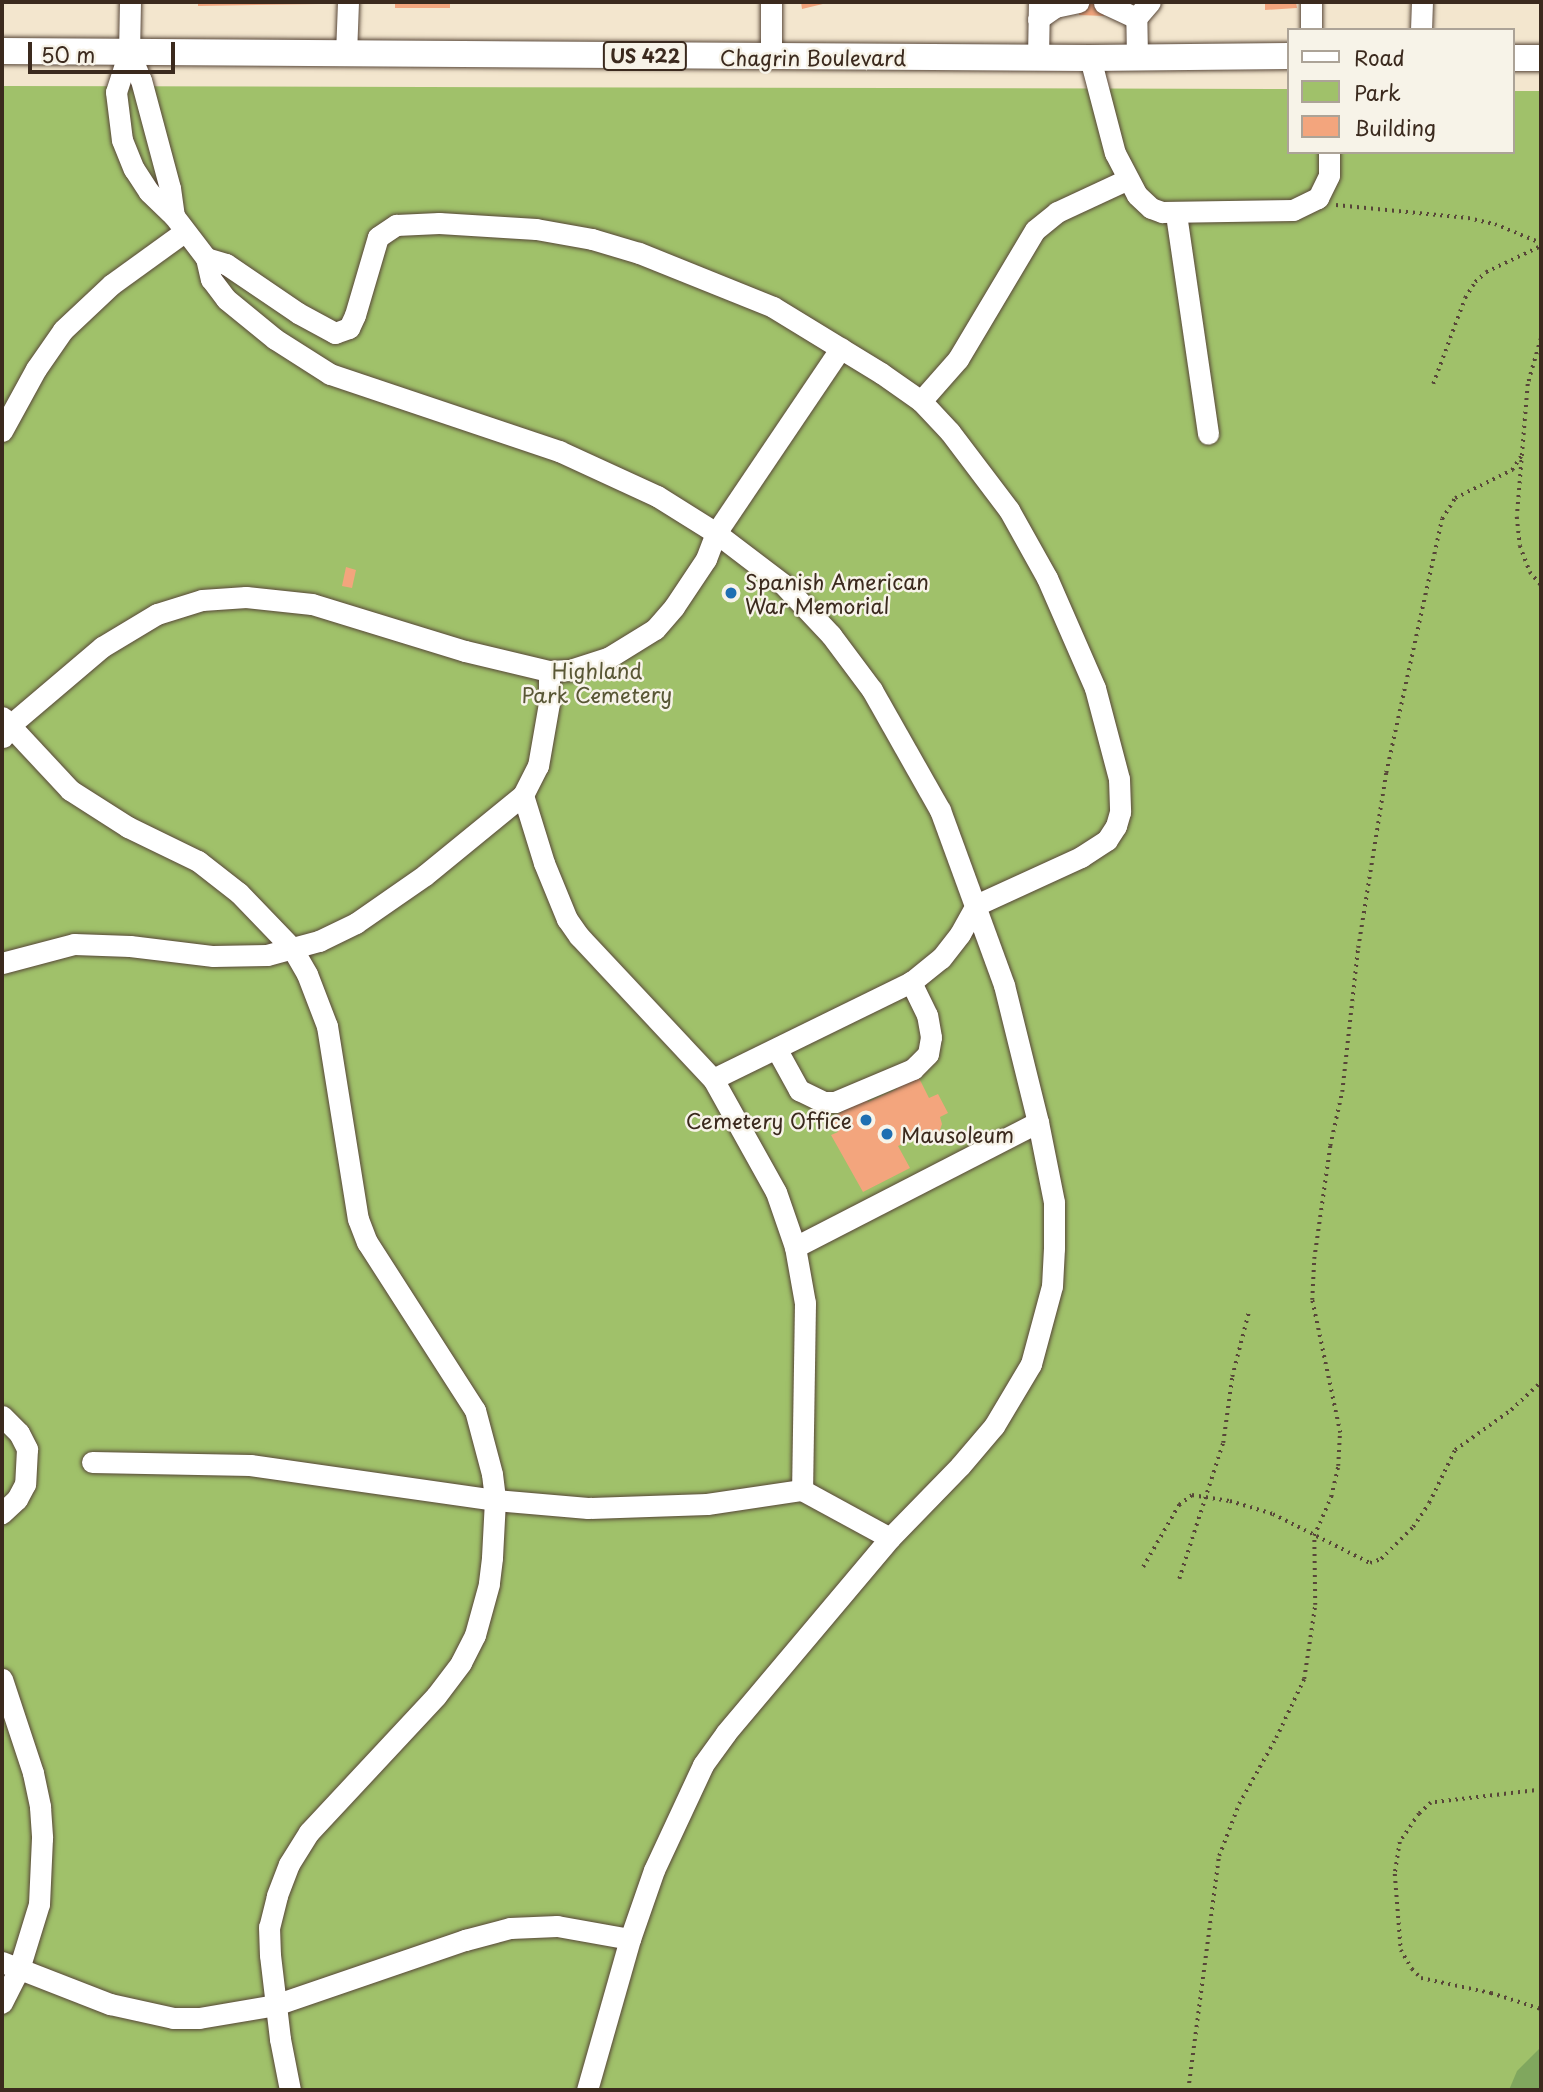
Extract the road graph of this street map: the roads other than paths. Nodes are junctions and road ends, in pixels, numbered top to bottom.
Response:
1 (130, 2) edge
2 (348, 2) edge
3 (771, 2) edge
4 (1078, 2) edge
5 (1150, 2) edge
6 (1311, 2) edge
7 (1422, 2) edge
8 (1104, 3) edge
9 (1038, 10) edge
10 (1136, 18) junction
11 (1311, 28) edge
12 (1421, 28) edge
13 (2, 51) edge
14 (129, 52) junction
15 (346, 54) junction
16 (1288, 56) edge
17 (771, 57) junction
18 (1137, 57) junction
19 (1038, 58) junction
20 (1090, 58) junction
21 (1515, 58) edge
22 (1541, 58) edge
23 (1329, 154) edge
24 (1128, 179) junction
25 (1176, 214) junction
26 (179, 224) junction
27 (206, 258) junction
28 (841, 348) junction
29 (921, 401) junction
30 (7, 407) edge
31 (2, 431) edge
32 (1208, 433) dead end
33 (716, 533) junction
34 (549, 671) junction
35 (2, 706) edge
36 (4, 727) edge
37 (523, 795) junction
38 (976, 905) junction
39 (292, 948) junction
40 (2, 963) edge
41 (911, 982) junction
42 (777, 1050) junction
43 (713, 1079) junction
44 (1038, 1122) junction
45 (795, 1247) junction
46 (2, 1416) edge
47 (93, 1462) dead end
48 (802, 1490) junction
49 (495, 1500) junction
50 (2, 1513) edge
51 (890, 1538) junction
52 (2, 1679) edge
53 (630, 1939) junction
54 (11, 1966) edge
55 (2, 2003) edge
56 (275, 2005) junction
57 (290, 2090) edge
58 (587, 2090) edge

1 - 14 street
2 - 15 street
3 - 17 street
4 - 9 street
5 - 10 street
6 - 11 street
7 - 12 street
8 - 10 street
9 - 19 street
10 - 18 street
13 - 14 main road, Chagrin Boulevard / US 422
14 - 15 main road, Chagrin Boulevard / US 422
14 - 26 street
14 - 26 street
15 - 17 main road, Chagrin Boulevard / US 422
16 - 18 main road, Chagrin Boulevard / US 422
17 - 19 main road, Chagrin Boulevard / US 422
18 - 20 main road, Chagrin Boulevard / US 422
19 - 20 main road, Chagrin Boulevard / US 422
20 - 24 street
21 - 22 main road
23 - 25 street
24 - 25 street
24 - 29 street
25 - 32 street
26 - 27 street
26 - 30 street
27 - 28 street
27 - 33 street
28 - 29 street
28 - 33 street
29 - 38 street
30 - 31 street
33 - 34 street
33 - 38 street
34 - 36 street
34 - 37 street
35 - 36 street
36 - 39 street
37 - 39 street
37 - 43 street
38 - 41 street
38 - 44 street
39 - 40 street
39 - 49 street
41 - 42 street
41 - 42 street
42 - 43 street
43 - 45 street
44 - 45 street
44 - 51 street
45 - 48 street
46 - 50 street
47 - 49 street
48 - 49 street
48 - 51 street
49 - 56 street
51 - 53 street
52 - 54 street
53 - 56 street
53 - 58 street
54 - 55 street
54 - 56 street
56 - 57 street

